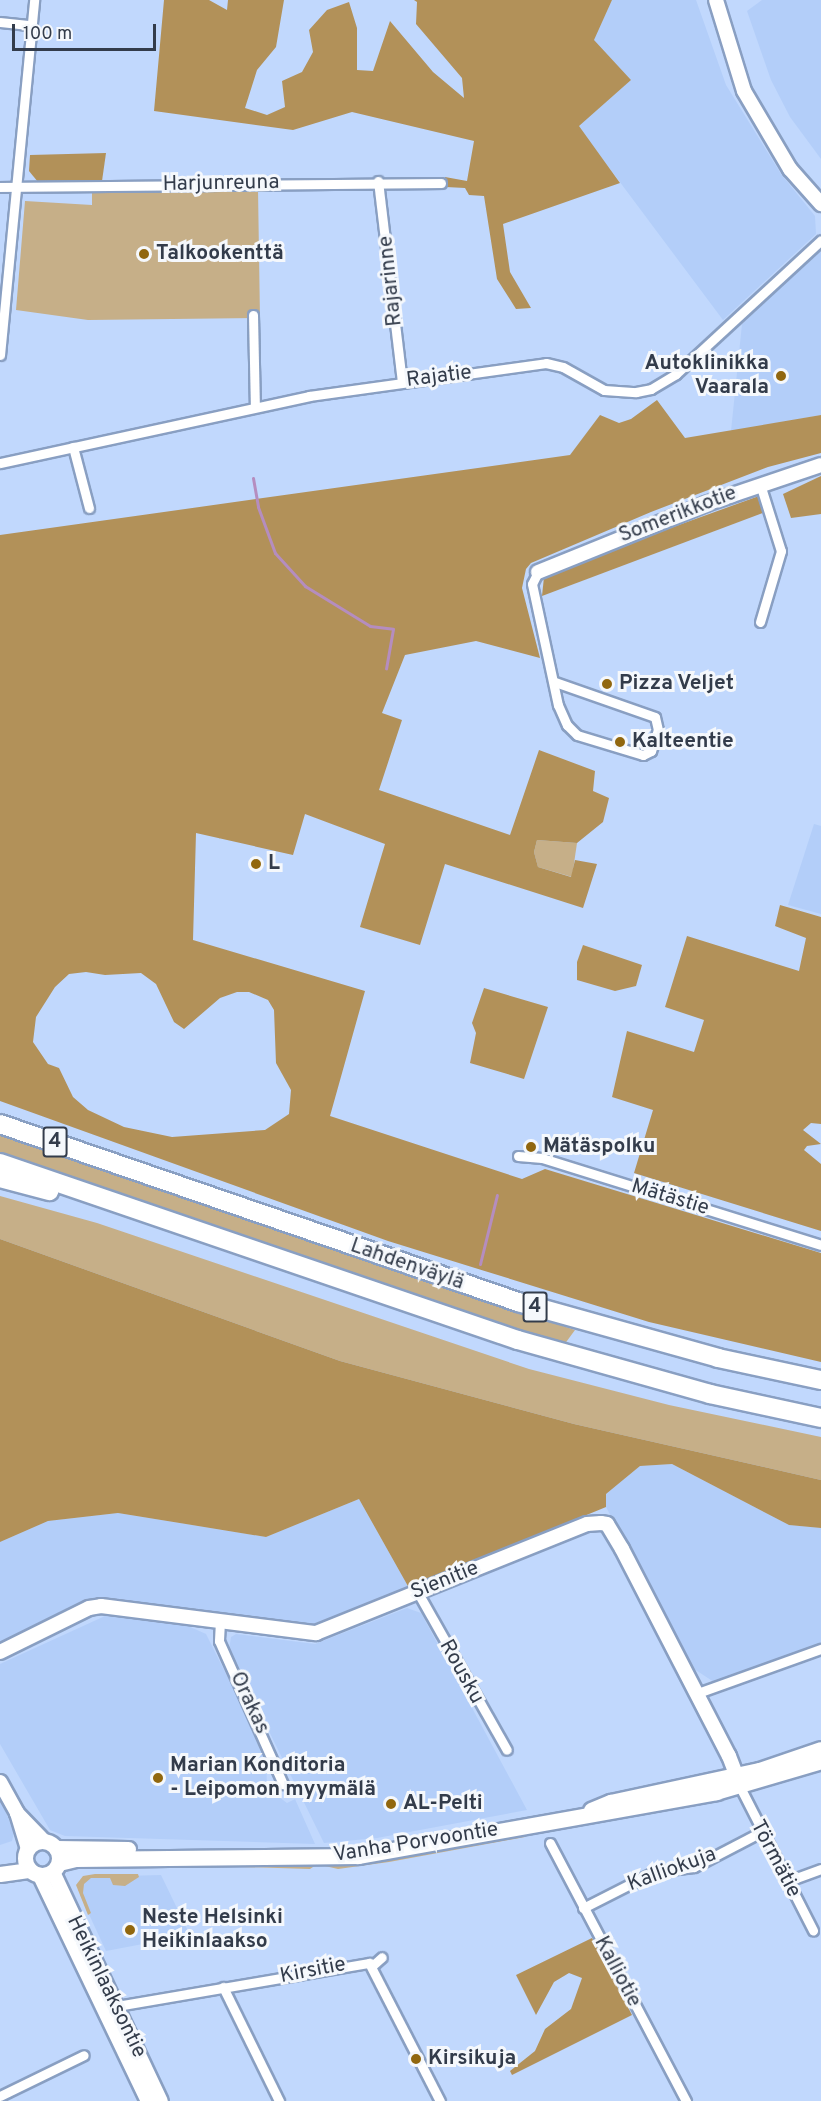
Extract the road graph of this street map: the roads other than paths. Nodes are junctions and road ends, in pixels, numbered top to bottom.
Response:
1 (34, 0) edge
2 (716, 0) edge
3 (0, 22) edge
4 (32, 25) junction
5 (378, 181) junction
6 (441, 183) dead end
7 (0, 187) edge
8 (15, 187) junction
9 (821, 204) edge
10 (821, 240) edge
11 (253, 315) dead end
12 (0, 355) edge
13 (402, 382) junction
14 (255, 407) junction
15 (73, 447) junction
16 (0, 463) edge
17 (821, 465) edge
18 (760, 484) junction
19 (89, 508) dead end
20 (538, 572) joint
21 (760, 622) dead end
22 (555, 682) junction
23 (0, 1124) edge
24 (518, 1156) dead end
25 (0, 1163) edge
26 (0, 1178) edge
27 (151, 1215) junction
28 (821, 1245) edge
29 (821, 1380) edge
30 (821, 1418) edge
31 (418, 1593) junction
32 (220, 1621) junction
33 (821, 1649) edge
34 (0, 1652) edge
35 (695, 1694) junction
36 (821, 1749) edge
37 (507, 1750) dead end
38 (821, 1761) edge
39 (738, 1781) junction
40 (0, 1782) edge
41 (283, 1784) dead end
42 (761, 1832) junction
43 (550, 1843) dead end
44 (42, 1859) junction
45 (0, 1864) edge
46 (821, 1869) edge
47 (0, 1874) edge
48 (788, 1881) junction
49 (583, 1908) junction
50 (813, 1930) dead end
51 (382, 1957) dead end
52 (372, 1965) junction
53 (224, 1987) junction
54 (111, 2007) junction
55 (84, 2055) dead end
56 (0, 2096) edge
57 (148, 2101) edge
58 (161, 2101) edge
59 (279, 2101) edge
60 (440, 2101) edge
61 (686, 2101) edge

1 - 4 street
2 - 9 street
3 - 4 street
4 - 8 street
5 - 6 street, Harjunreuna
5 - 8 street, Harjunreuna
5 - 13 street, Rajarinne
7 - 8 street, Harjunreuna
8 - 12 street
10 - 13 street, Rajatie
11 - 14 street
13 - 14 street, Rajatie
14 - 15 street, Rajatie
15 - 16 street, Rajatie
15 - 19 street
17 - 18 street, Somerikkotie
18 - 20 street, Somerikkotie
18 - 21 street
20 - 22 street
22 - 22 street
23 - 29 highway, Lahdenväylä / 4
24 - 28 street, Mätästie
25 - 27 highway, Lahdenväylä / 4
26 - 27 highway
27 - 30 highway, Lahdenväylä / 4
31 - 32 street, Sienitie
31 - 35 street, Sienitie
31 - 37 street, Rousku
32 - 34 street, Sienitie
32 - 41 street, Orakas
33 - 35 street
35 - 39 street, Sienitie
36 - 39 main road, Vanha Porvoontie
38 - 39 main road, Vanha Porvoontie
39 - 42 street, Törmätie
39 - 44 main road, Vanha Porvoontie
40 - 44 street, Heikinlaaksontie
42 - 48 street, Törmätie
42 - 49 street, Kalliokuja
43 - 49 street, Kalliotie
44 - 45 main road, Vanha Porvoontie
44 - 47 main road, Vanha Porvoontie
44 - 54 street, Heikinlaaksontie
46 - 48 street
48 - 50 street, Törmätie
49 - 61 street, Kalliotie
51 - 52 street
52 - 53 street, Kirsitie
52 - 60 street, Kirsitie
53 - 54 street, Kirsitie
53 - 59 street
54 - 57 street, Heikinlaaksontie
54 - 58 street, Heikinlaaksontie
55 - 56 street

